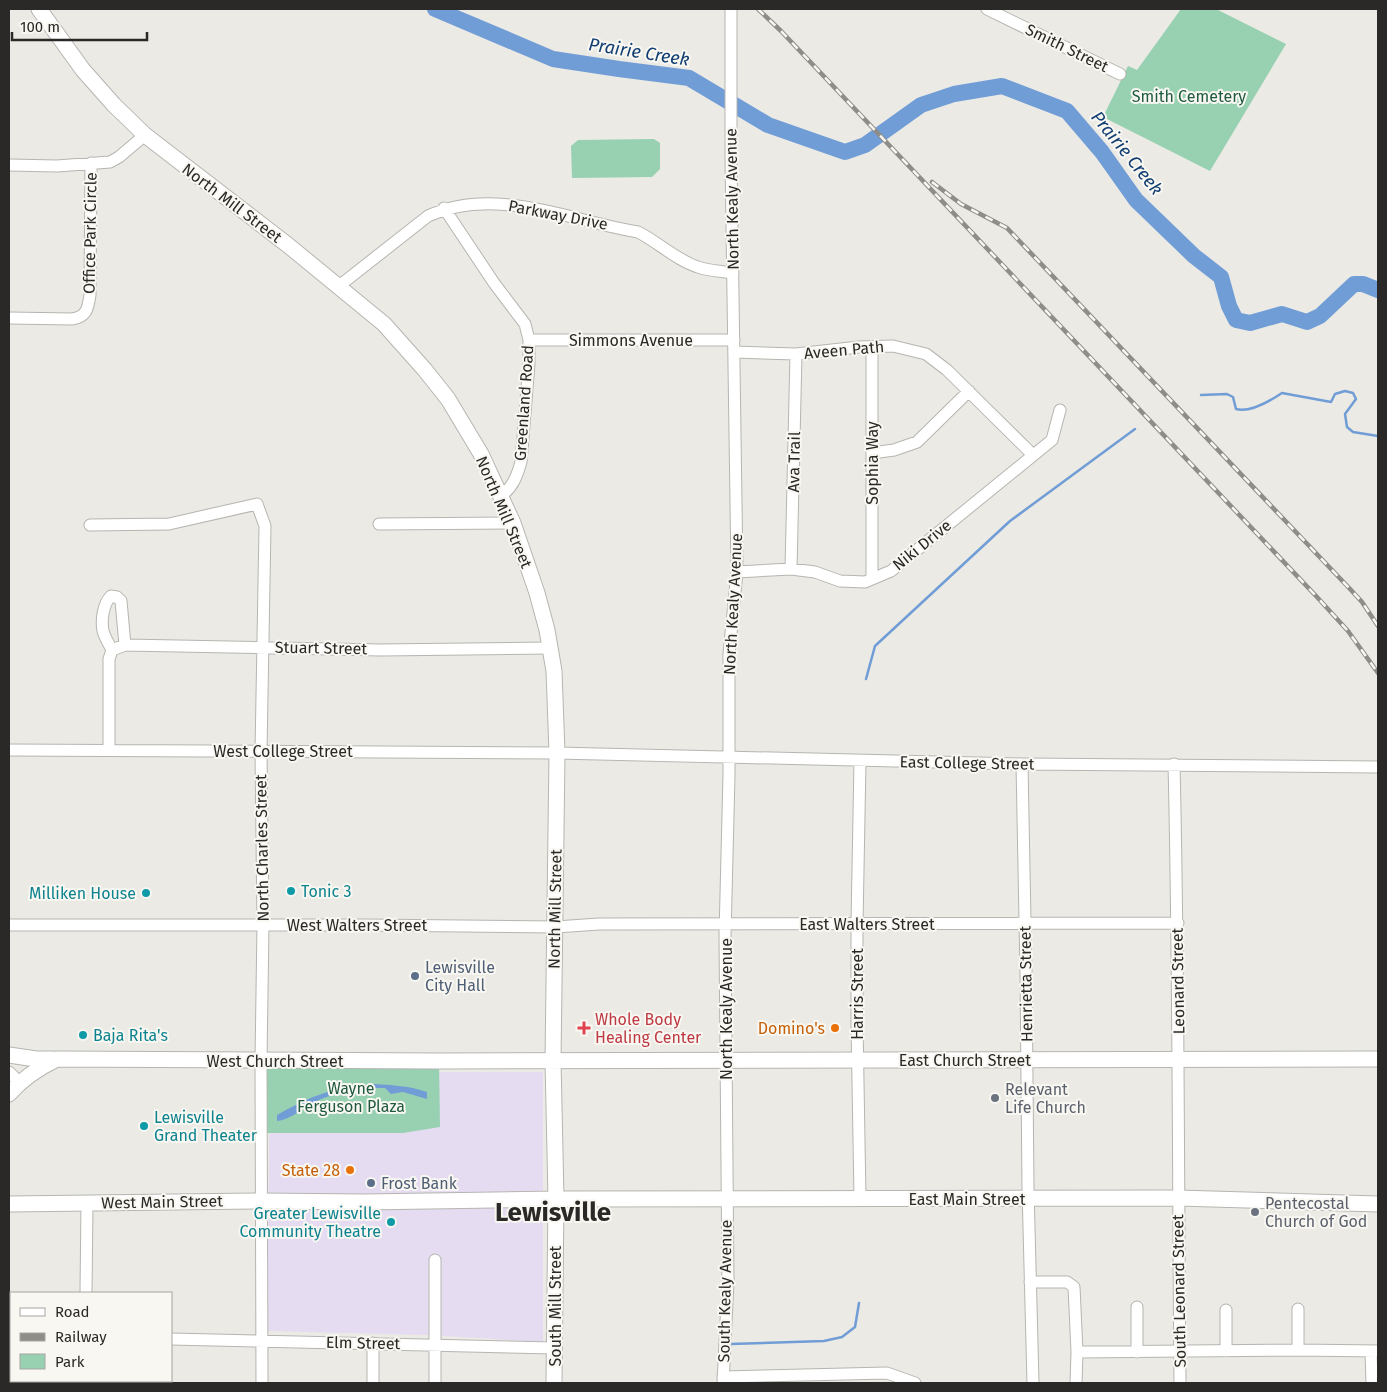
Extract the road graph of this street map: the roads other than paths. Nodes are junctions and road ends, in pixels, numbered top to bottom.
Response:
1 (39, 9) edge
2 (731, 9) edge
3 (987, 9) edge
4 (1120, 74) dead end
5 (144, 135) junction
6 (91, 163) junction
7 (9, 165) edge
8 (444, 208) junction
9 (733, 273) junction
10 (339, 286) junction
11 (9, 318) edge
12 (529, 340) junction
13 (734, 346) junction
14 (872, 347) junction
15 (796, 354) junction
16 (969, 392) junction
17 (1060, 410) dead end
18 (872, 453) junction
19 (1033, 455) junction
20 (501, 496) junction
21 (379, 524) dead end
22 (512, 524) junction
23 (90, 525) dead end
24 (791, 569) junction
25 (737, 572) junction
26 (872, 579) junction
27 (125, 645) junction
28 (262, 647) junction
29 (550, 648) junction
30 (112, 650) junction
31 (9, 750) edge
32 (109, 750) junction
33 (261, 752) junction
34 (557, 753) junction
35 (729, 758) junction
36 (860, 761) junction
37 (1022, 764) junction
38 (1174, 764) junction
39 (1378, 767) edge
40 (1178, 923) junction
41 (263, 924) junction
42 (726, 924) junction
43 (856, 924) junction
44 (1025, 924) junction
45 (9, 925) edge
46 (556, 927) junction
47 (9, 1055) edge
48 (57, 1059) junction
49 (1378, 1059) edge
50 (726, 1060) junction
51 (1027, 1060) junction
52 (1179, 1060) junction
53 (261, 1061) junction
54 (553, 1061) junction
55 (858, 1061) junction
56 (14, 1077) edge
57 (9, 1094) edge
58 (860, 1198) junction
59 (1178, 1198) junction
60 (556, 1199) junction
61 (728, 1199) junction
62 (1028, 1199) junction
63 (261, 1201) junction
64 (87, 1203) junction
65 (9, 1204) edge
66 (1378, 1204) edge
67 (435, 1260) dead end
68 (1030, 1282) junction
69 (86, 1292) edge
70 (1137, 1307) dead end
71 (1298, 1309) dead end
72 (1226, 1310) dead end
73 (172, 1339) edge
74 (262, 1340) junction
75 (373, 1343) junction
76 (435, 1344) junction
77 (554, 1348) junction
78 (1298, 1350) junction
79 (1226, 1351) junction
80 (1375, 1351) edge
81 (1077, 1352) junction
82 (1137, 1352) junction
83 (1179, 1352) junction
84 (723, 1380) edge
85 (262, 1383) edge
86 (373, 1383) edge
87 (436, 1383) edge
88 (554, 1383) edge
89 (915, 1383) edge
90 (1033, 1383) edge
91 (1076, 1383) edge
92 (1180, 1383) edge
93 (1372, 1383) edge

1 - 5 main road, North Mill Street
2 - 9 street, North Kealy Avenue
3 - 4 street, Smith Street
5 - 6 street
5 - 10 main road, North Mill Street
6 - 7 street
6 - 11 street, Office Park Circle
8 - 9 street, Parkway Drive
8 - 10 street, Parkway Drive
8 - 12 street, Greenland Road
9 - 13 street, North Kealy Avenue
10 - 20 main road, North Mill Street
12 - 13 street, Simmons Avenue
12 - 20 street, Greenland Road
13 - 15 street, Aveen Path
13 - 25 street, North Kealy Avenue
14 - 15 street, Aveen Path
14 - 16 street, Aveen Path
14 - 18 street, Sophia Way
15 - 24 street, Ava Trail
16 - 18 street
16 - 19 street, Aveen Path
17 - 19 street, Niki Drive
18 - 26 street, Sophia Way
19 - 26 street, Niki Drive
20 - 22 main road, North Mill Street
21 - 22 street
22 - 29 main road, North Mill Street
23 - 28 street, North Charles Street
24 - 25 street, Niki Drive
24 - 26 street, Niki Drive
25 - 35 street, North Kealy Avenue
27 - 28 street, Stuart Street
27 - 30 street, Stuart Street
27 - 30 street
28 - 29 street, Stuart Street
28 - 33 street, North Charles Street
29 - 34 main road, North Mill Street
30 - 32 street
31 - 32 street, West College Street
32 - 33 street, West College Street
33 - 34 street, West College Street
33 - 41 street, North Charles Street
34 - 35 street, East College Street
34 - 46 main road, North Mill Street
35 - 36 street, East College Street
35 - 42 street, North Kealy Avenue
36 - 37 street, East College Street
36 - 43 street, Harris Street
37 - 38 street, East College Street
37 - 44 street, Henrietta Street
38 - 39 street, East College Street
38 - 40 street, Leonard Street
40 - 44 street, East Walters Street
40 - 52 street, Leonard Street
41 - 45 street, West Walters Street
41 - 46 street, West Walters Street
41 - 53 street, North Charles Street
42 - 43 street, East Walters Street
42 - 46 street, East Walters Street
42 - 50 street, North Kealy Avenue
43 - 44 street, East Walters Street
43 - 55 street, Harris Street
44 - 51 street, Henrietta Street
46 - 54 main road, North Mill Street
47 - 48 main road
48 - 53 main road, West Church Street
48 - 56 main road, West Church Street
49 - 52 main road, East Church Street
50 - 54 main road, East Church Street
50 - 55 main road, East Church Street
50 - 61 street, North Kealy Avenue
51 - 52 main road, East Church Street
51 - 55 main road, East Church Street
51 - 62 street, Henrietta Street
52 - 59 street, Leonard Street
53 - 54 main road, West Church Street
53 - 63 street, North Charles Street
54 - 60 main road, North Mill Street
55 - 58 street, Harris Street
56 - 57 main road, West Church Street
58 - 61 main road, East Main Street
58 - 62 main road, East Main Street
59 - 62 main road, East Main Street
59 - 66 main road, East Main Street
59 - 83 street, South Leonard Street
60 - 61 main road, East Main Street
60 - 63 main road, West Main Street
60 - 77 main road, South Mill Street
61 - 84 street, South Kealy Avenue
62 - 68 street, Henrietta Street
63 - 64 main road, West Main Street
63 - 74 street, North Charles Street
64 - 65 main road, West Main Street
64 - 69 street
67 - 76 street
68 - 81 street
68 - 90 street, Henrietta Street
70 - 82 street
71 - 78 street
72 - 79 street
73 - 74 street, Elm Street
74 - 75 street, Elm Street
74 - 85 street, North Charles Street
75 - 76 street, Elm Street
75 - 86 street
76 - 77 street, Elm Street
76 - 87 street
77 - 88 main road, South Mill Street
78 - 79 street
78 - 80 street
79 - 83 street
80 - 93 street
81 - 82 street
81 - 91 street
82 - 83 street
83 - 92 street, South Leonard Street
84 - 89 street

